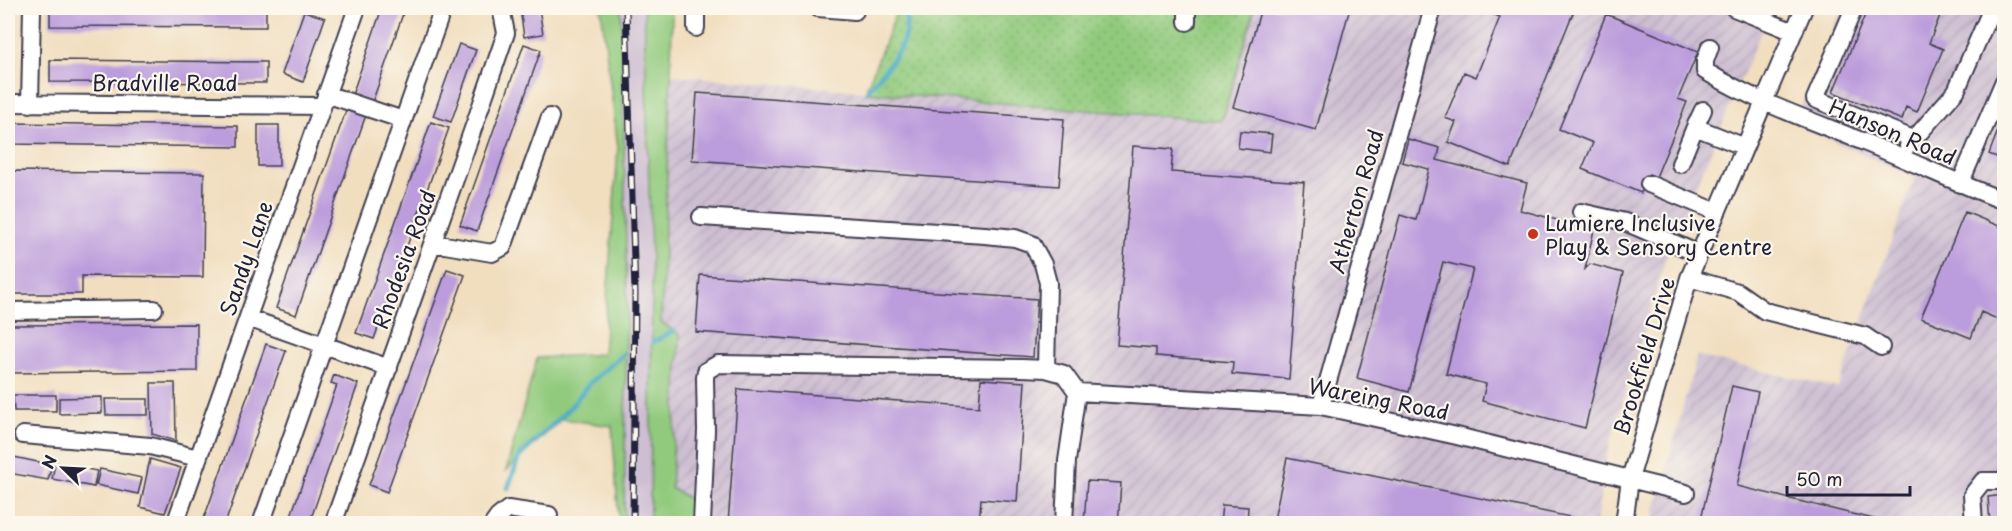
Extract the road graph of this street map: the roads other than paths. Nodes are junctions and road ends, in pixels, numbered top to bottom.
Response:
1 (32, 8) edge
2 (357, 8) edge
3 (443, 8) edge
4 (501, 8) edge
5 (696, 8) edge
6 (820, 8) edge
7 (1433, 8) edge
8 (1734, 8) edge
9 (1804, 8) edge
10 (1854, 8) edge
11 (1992, 8) edge
12 (855, 11) dead end
13 (696, 28) dead end
14 (1794, 32) junction
15 (1710, 47) dead end
16 (2004, 81) edge
17 (324, 100) junction
18 (8, 103) edge
19 (30, 104) junction
20 (1764, 104) junction
21 (1703, 110) dead end
22 (550, 117) dead end
23 (403, 120) junction
24 (1695, 128) junction
25 (1913, 139) junction
26 (1745, 147) junction
27 (1900, 156) junction
28 (1680, 164) dead end
29 (1649, 184) dead end
30 (1960, 184) junction
31 (2004, 201) edge
32 (1581, 212) dead end
33 (1717, 212) junction
34 (701, 217) dead end
35 (433, 243) junction
36 (1699, 254) junction
37 (1689, 278) junction
38 (154, 309) dead end
39 (8, 311) edge
40 (248, 318) junction
41 (324, 345) junction
42 (1881, 347) dead end
43 (389, 368) junction
44 (1046, 369) junction
45 (1077, 392) junction
46 (1321, 406) junction
47 (23, 435) dead end
48 (198, 458) junction
49 (1630, 479) junction
50 (2004, 481) edge
51 (1686, 493) dead end
52 (549, 515) dead end
53 (175, 524) edge
54 (261, 524) edge
55 (333, 524) edge
56 (493, 524) edge
57 (702, 524) edge
58 (1064, 524) edge
59 (1624, 524) edge
60 (1974, 524) edge

1 - 19 street
2 - 17 street, Sandy Lane
3 - 23 street
4 - 35 street, Rhodesia Road
5 - 13 street
6 - 12 street
7 - 46 street, Atherton Road
8 - 14 street
9 - 14 street, Brookfield Drive
10 - 25 street
11 - 25 street
14 - 20 street, Brookfield Drive
15 - 20 street, Hanson Road
16 - 30 street
17 - 19 street, Bradville Road
17 - 23 street, Bradville Road
17 - 40 street, Sandy Lane
18 - 19 street, Bradville Road
20 - 26 street, Brookfield Drive
20 - 27 street, Hanson Road
21 - 24 street
22 - 35 street
23 - 41 street
24 - 26 street
24 - 28 street
25 - 27 street
26 - 33 street, Brookfield Drive
27 - 30 street, Hanson Road
29 - 33 street
30 - 31 street, Hanson Road
32 - 36 street
33 - 36 street, Brookfield Drive
34 - 44 street
35 - 43 street, Rhodesia Road
36 - 37 street, Brookfield Drive
37 - 42 street
37 - 49 street, Brookfield Drive
38 - 39 street
40 - 41 street
40 - 48 street, Sandy Lane
41 - 43 street
41 - 54 street
43 - 55 street, Rhodesia Road
44 - 45 street
44 - 57 street
45 - 46 street, Wareing Road
45 - 58 street
46 - 49 street, Wareing Road
47 - 48 street
48 - 53 street, Sandy Lane
49 - 51 street, Wareing Road
49 - 59 street, Brookfield Drive
50 - 60 street
52 - 56 street

